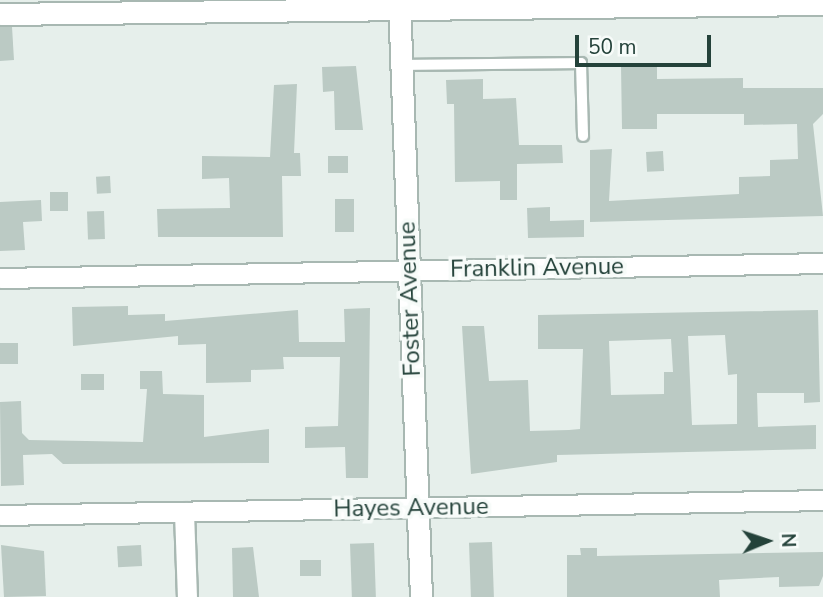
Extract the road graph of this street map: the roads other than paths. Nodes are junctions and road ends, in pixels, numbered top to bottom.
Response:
1 (399, 4) edge
2 (823, 4) edge
3 (0, 14) edge
4 (401, 65) junction
5 (583, 136) dead end
6 (823, 263) edge
7 (408, 271) junction
8 (0, 278) edge
9 (823, 500) edge
10 (417, 508) junction
11 (184, 512) junction
12 (0, 515) edge
13 (187, 597) edge
14 (421, 597) edge

1 - 2 main road
1 - 3 main road
1 - 4 main road, Foster Avenue
4 - 5 lane
4 - 7 main road, Foster Avenue
6 - 7 street, Franklin Avenue
7 - 8 street, Franklin Avenue
7 - 10 main road, Foster Avenue
9 - 10 street, Hayes Avenue
10 - 11 street, Hayes Avenue
10 - 14 main road, Foster Avenue
11 - 12 street, Hayes Avenue
11 - 13 street

